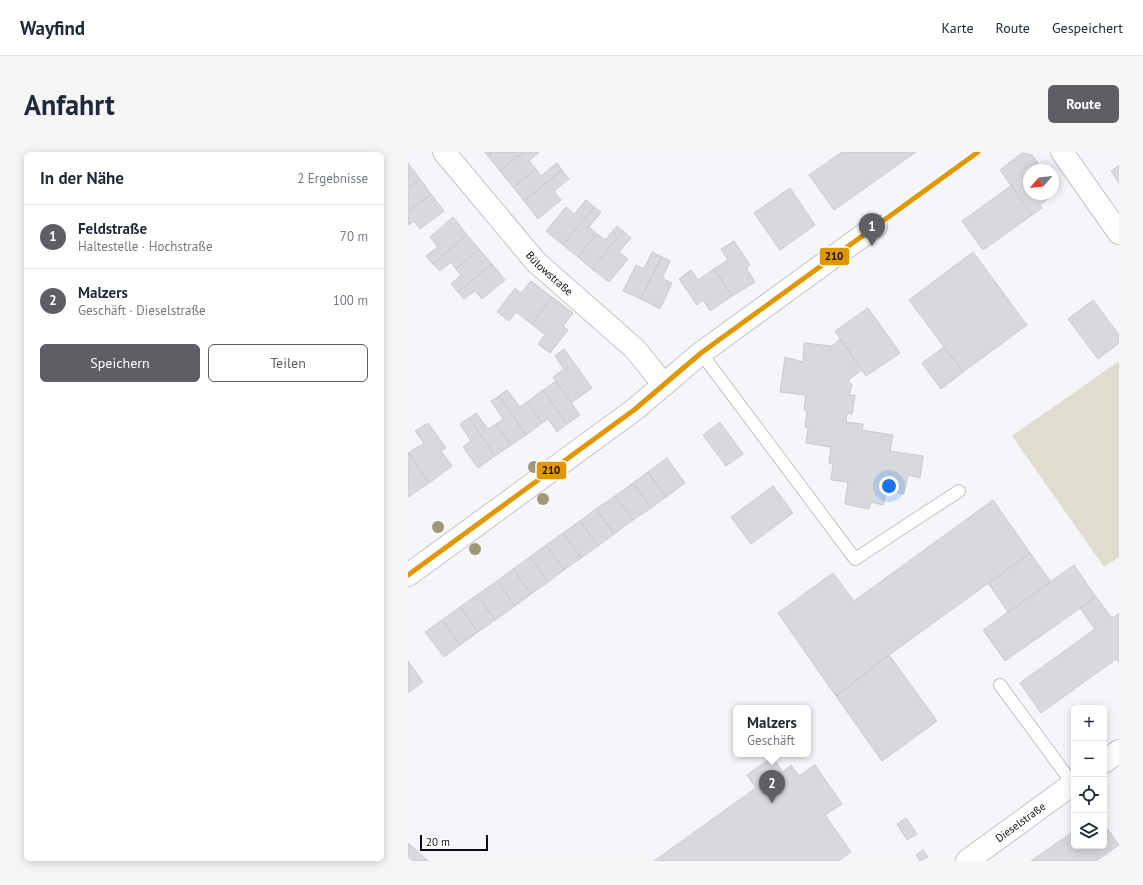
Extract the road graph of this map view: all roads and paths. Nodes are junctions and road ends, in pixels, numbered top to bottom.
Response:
1 (444, 152) edge
2 (1062, 152) edge
3 (876, 226) dead end
4 (1119, 233) edge
5 (701, 353) junction
6 (664, 385) junction
7 (959, 491) dead end
8 (408, 574) edge
9 (1000, 685) dead end
10 (1119, 751) edge
11 (1107, 760) edge
12 (1071, 780) edge
13 (1071, 786) edge
14 (967, 861) edge

1 - 6 street, Bülowstraße
2 - 4 street
3 - 5 street
5 - 6 street
5 - 7 lane
6 - 8 street
9 - 12 lane
10 - 11 street
13 - 14 street, Dieselstraße

